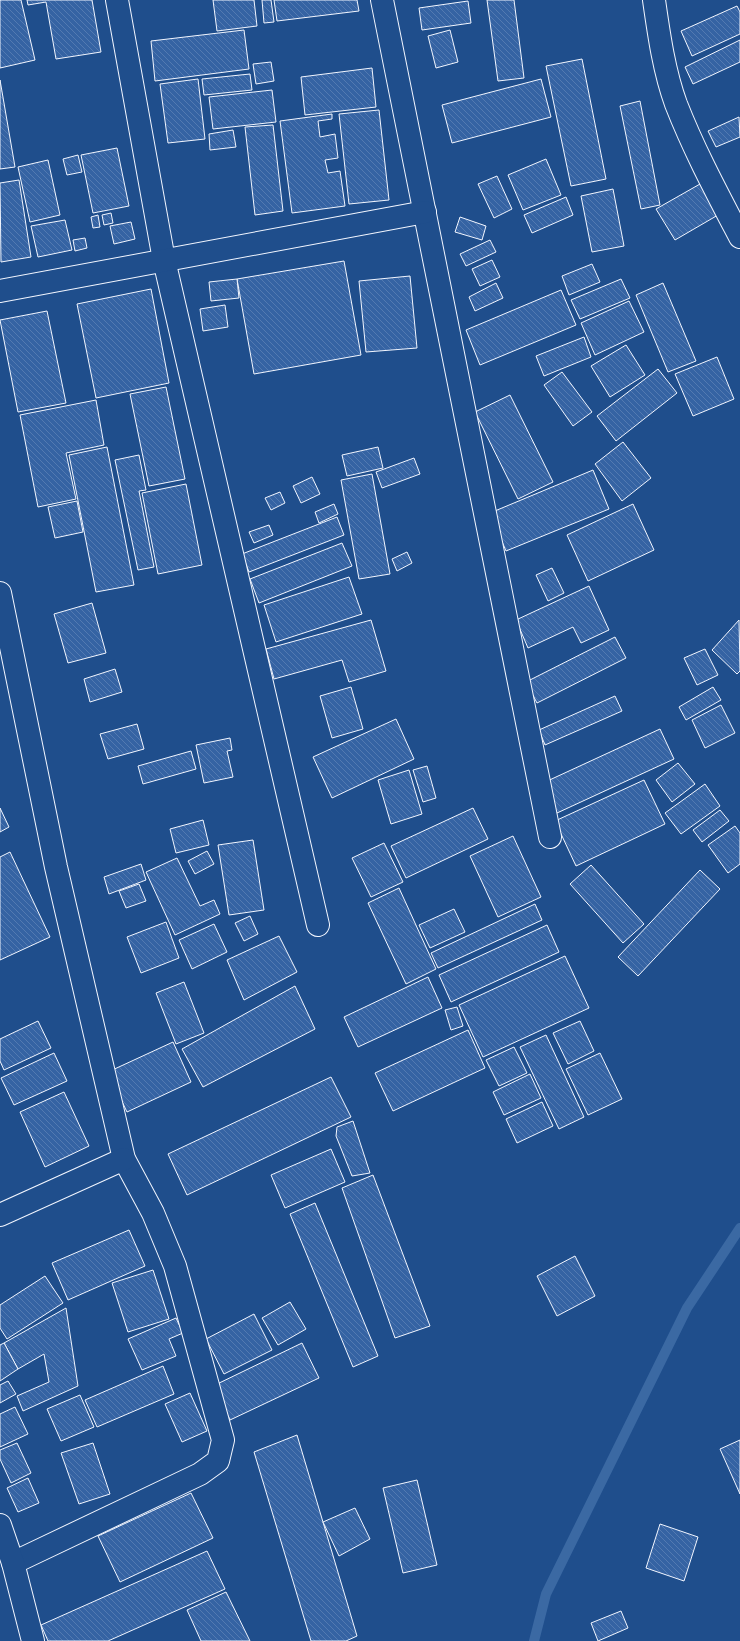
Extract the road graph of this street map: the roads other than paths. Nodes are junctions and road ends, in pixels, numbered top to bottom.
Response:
1 (117, 0) edge
2 (382, 0) edge
3 (654, 0) edge
4 (426, 212) junction
5 (740, 237) edge
6 (164, 260) junction
7 (0, 291) edge
8 (0, 592) edge
9 (550, 837) dead end
10 (318, 924) dead end
11 (124, 1159) junction
12 (0, 1215) edge
13 (0, 1526) edge
14 (13, 1563) junction
15 (33, 1641) edge

1 - 6 street
2 - 4 street
3 - 5 street
4 - 6 street
4 - 9 street
6 - 7 street
6 - 10 street
8 - 11 street
11 - 12 street
11 - 14 street
13 - 14 street
14 - 15 street

